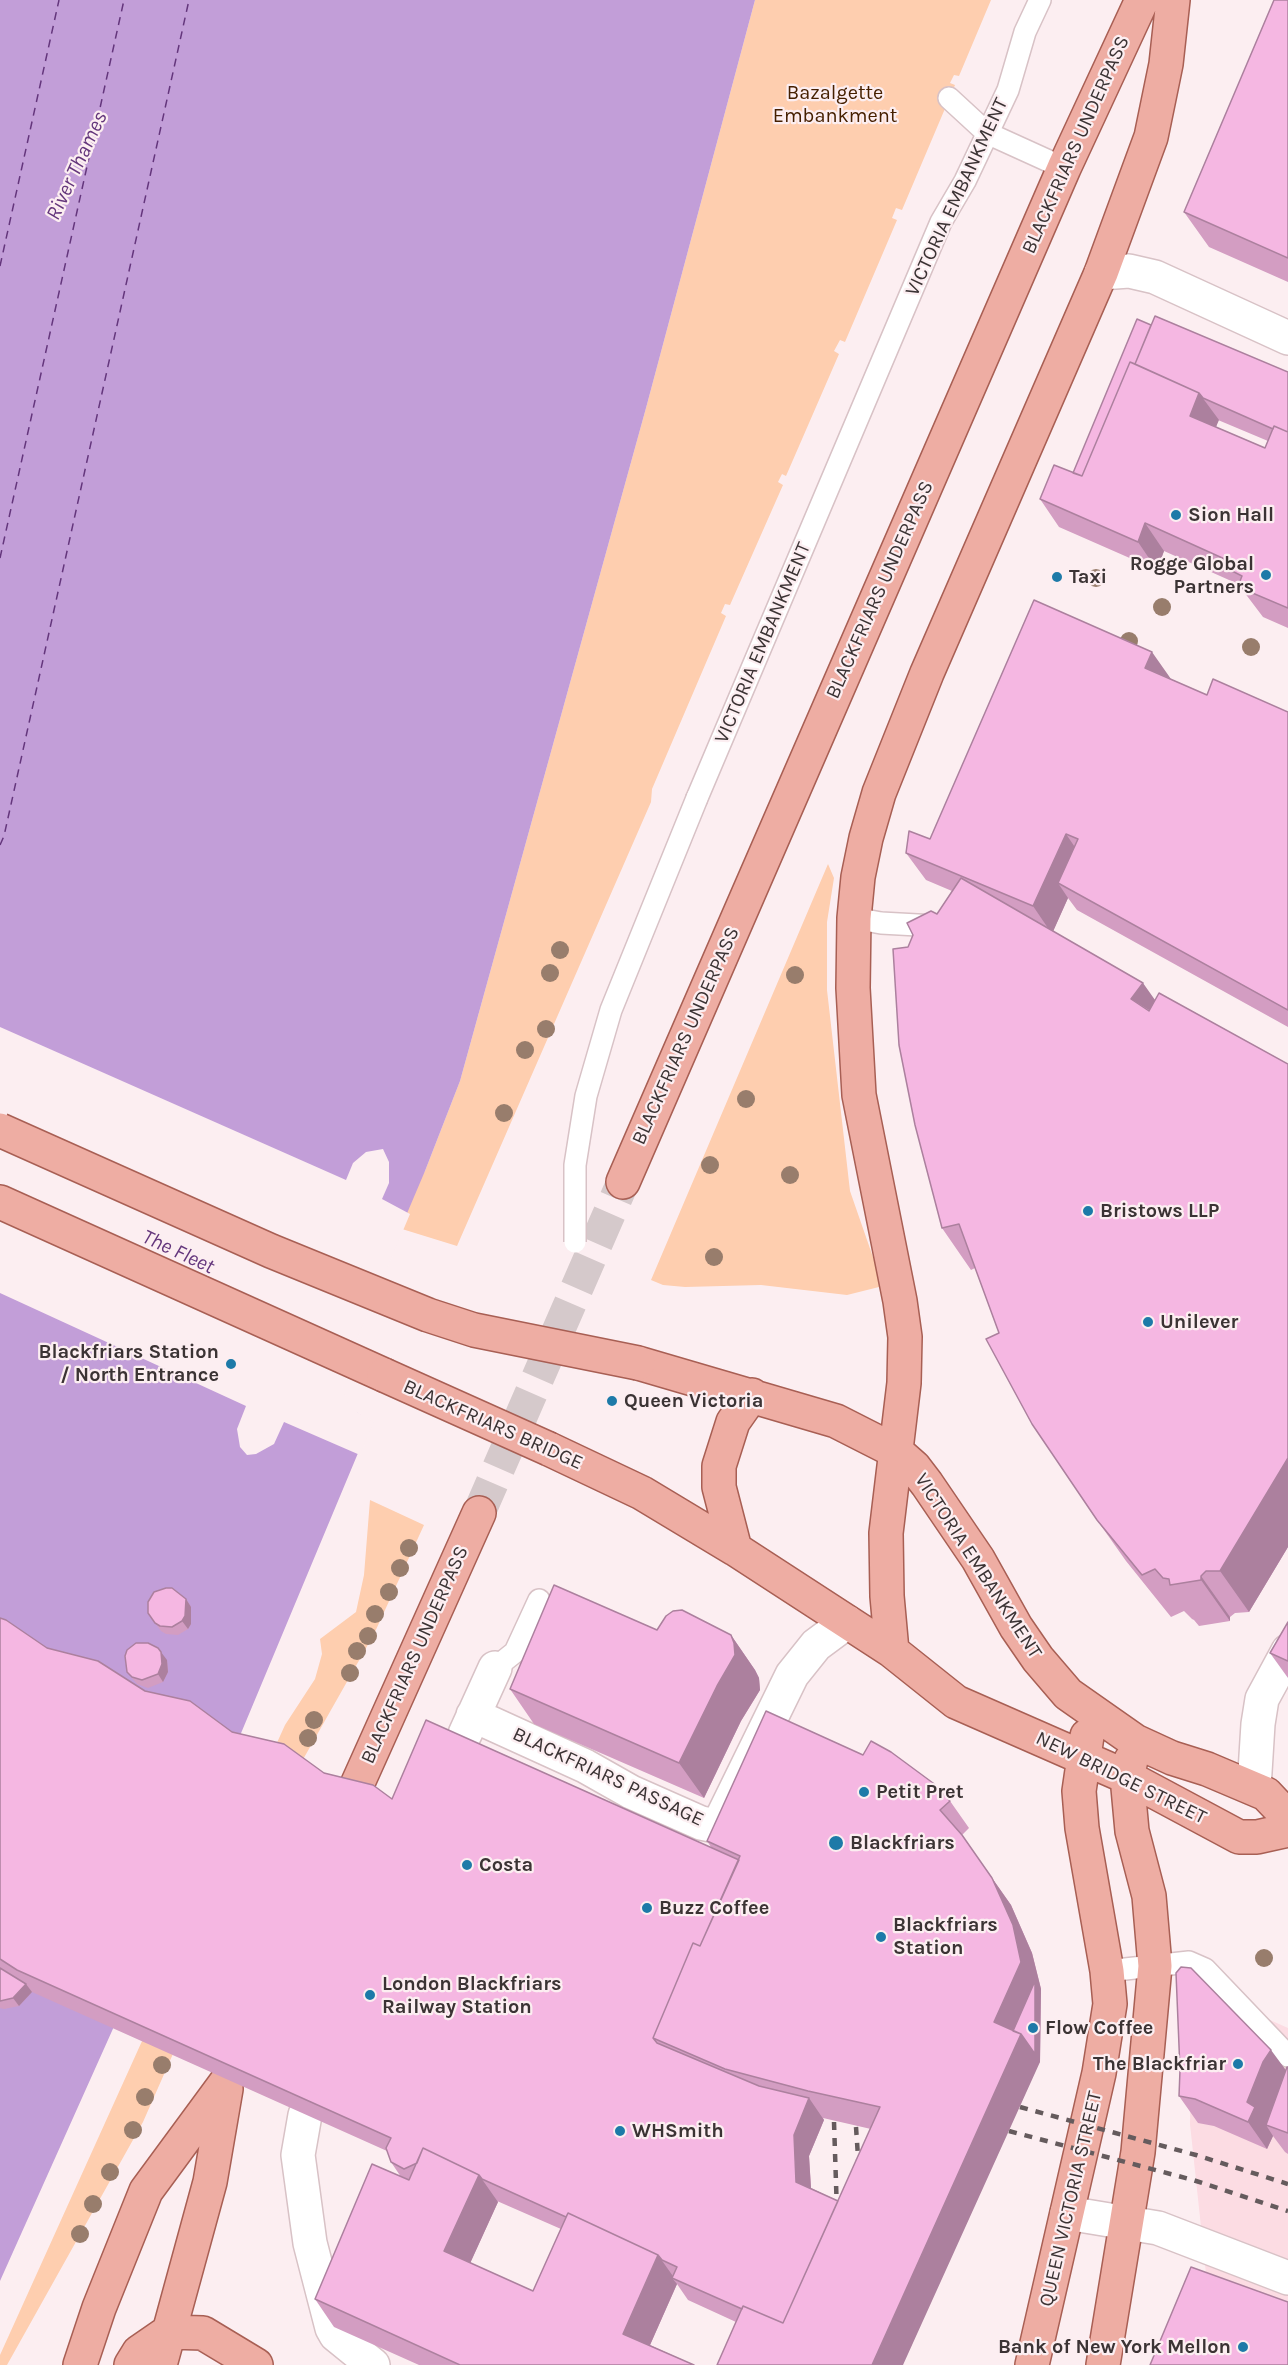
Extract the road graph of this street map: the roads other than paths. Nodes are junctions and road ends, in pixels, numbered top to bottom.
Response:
1 (1040, 0) edge
2 (1142, 0) edge
3 (1173, 0) edge
4 (949, 98) dead end
5 (987, 133) junction
6 (1064, 168) junction
7 (1101, 273) junction
8 (1288, 338) edge
9 (854, 918) junction
10 (959, 933) edge
11 (0, 1130) edge
12 (623, 1182) tunnel mouth
13 (0, 1202) edge
14 (575, 1242) dead end
15 (752, 1395) junction
16 (897, 1452) junction
17 (479, 1513) tunnel mouth
18 (735, 1549) junction
19 (539, 1599) dead end
20 (846, 1622) junction
21 (892, 1651) junction
22 (1288, 1651) edge
23 (495, 1668) joint
24 (1056, 1682) joint
25 (956, 1702) joint
26 (1091, 1712) junction
27 (473, 1715) junction
28 (1135, 1741) junction
29 (458, 1749) edge
30 (1083, 1756) junction
31 (1127, 1777) junction
32 (1254, 1788) junction
33 (352, 1796) edge
34 (1288, 1817) edge
35 (1288, 1830) edge
36 (1155, 1966) junction
37 (1107, 1971) junction
38 (1288, 2056) edge
39 (305, 2115) edge
40 (1067, 2213) junction
41 (1126, 2221) junction
42 (1288, 2278) edge
43 (168, 2332) junction
44 (80, 2365) edge
45 (131, 2365) edge
46 (160, 2365) edge
47 (256, 2365) edge
48 (373, 2365) edge
49 (1032, 2365) edge
50 (1103, 2365) edge

1 - 5 lane, VICTORIA EMBANKMENT
2 - 6 main road, BLACKFRIARS UNDERPASS
3 - 7 main road
4 - 5 lane
5 - 6 lane
5 - 14 lane, VICTORIA EMBANKMENT, bridge
6 - 12 main road, BLACKFRIARS UNDERPASS
7 - 8 street
7 - 9 main road
9 - 10 lane
9 - 16 main road
11 - 15 main road, bridge
13 - 18 main road, BLACKFRIARS BRIDGE, bridge
15 - 16 main road
15 - 18 main road
16 - 21 main road
16 - 24 main road, VICTORIA EMBANKMENT
17 - 33 main road, BLACKFRIARS UNDERPASS
18 - 20 main road, BLACKFRIARS BRIDGE
19 - 23 lane
20 - 21 main road, BLACKFRIARS BRIDGE
20 - 27 street, BLACKFRIARS PASSAGE
21 - 25 main road, BLACKFRIARS BRIDGE
22 - 32 street
23 - 27 street
24 - 26 main road, NEW BRIDGE STREET
25 - 30 main road, NEW BRIDGE STREET
26 - 28 main road, NEW BRIDGE STREET
26 - 30 main road, QUEEN VICTORIA STREET
27 - 29 street
28 - 31 main road
28 - 32 main road, NEW BRIDGE STREET
30 - 31 main road, NEW BRIDGE STREET
30 - 37 main road, QUEEN VICTORIA STREET
31 - 35 main road, NEW BRIDGE STREET
31 - 36 main road
32 - 34 main road, NEW BRIDGE STREET
36 - 37 lane
36 - 38 lane
36 - 41 main road
37 - 40 main road, QUEEN VICTORIA STREET
39 - 48 street
40 - 41 street
40 - 49 main road, QUEEN VICTORIA STREET
41 - 42 street
41 - 50 main road
43 - 44 main road
43 - 45 main road
43 - 46 main road
43 - 47 main road

